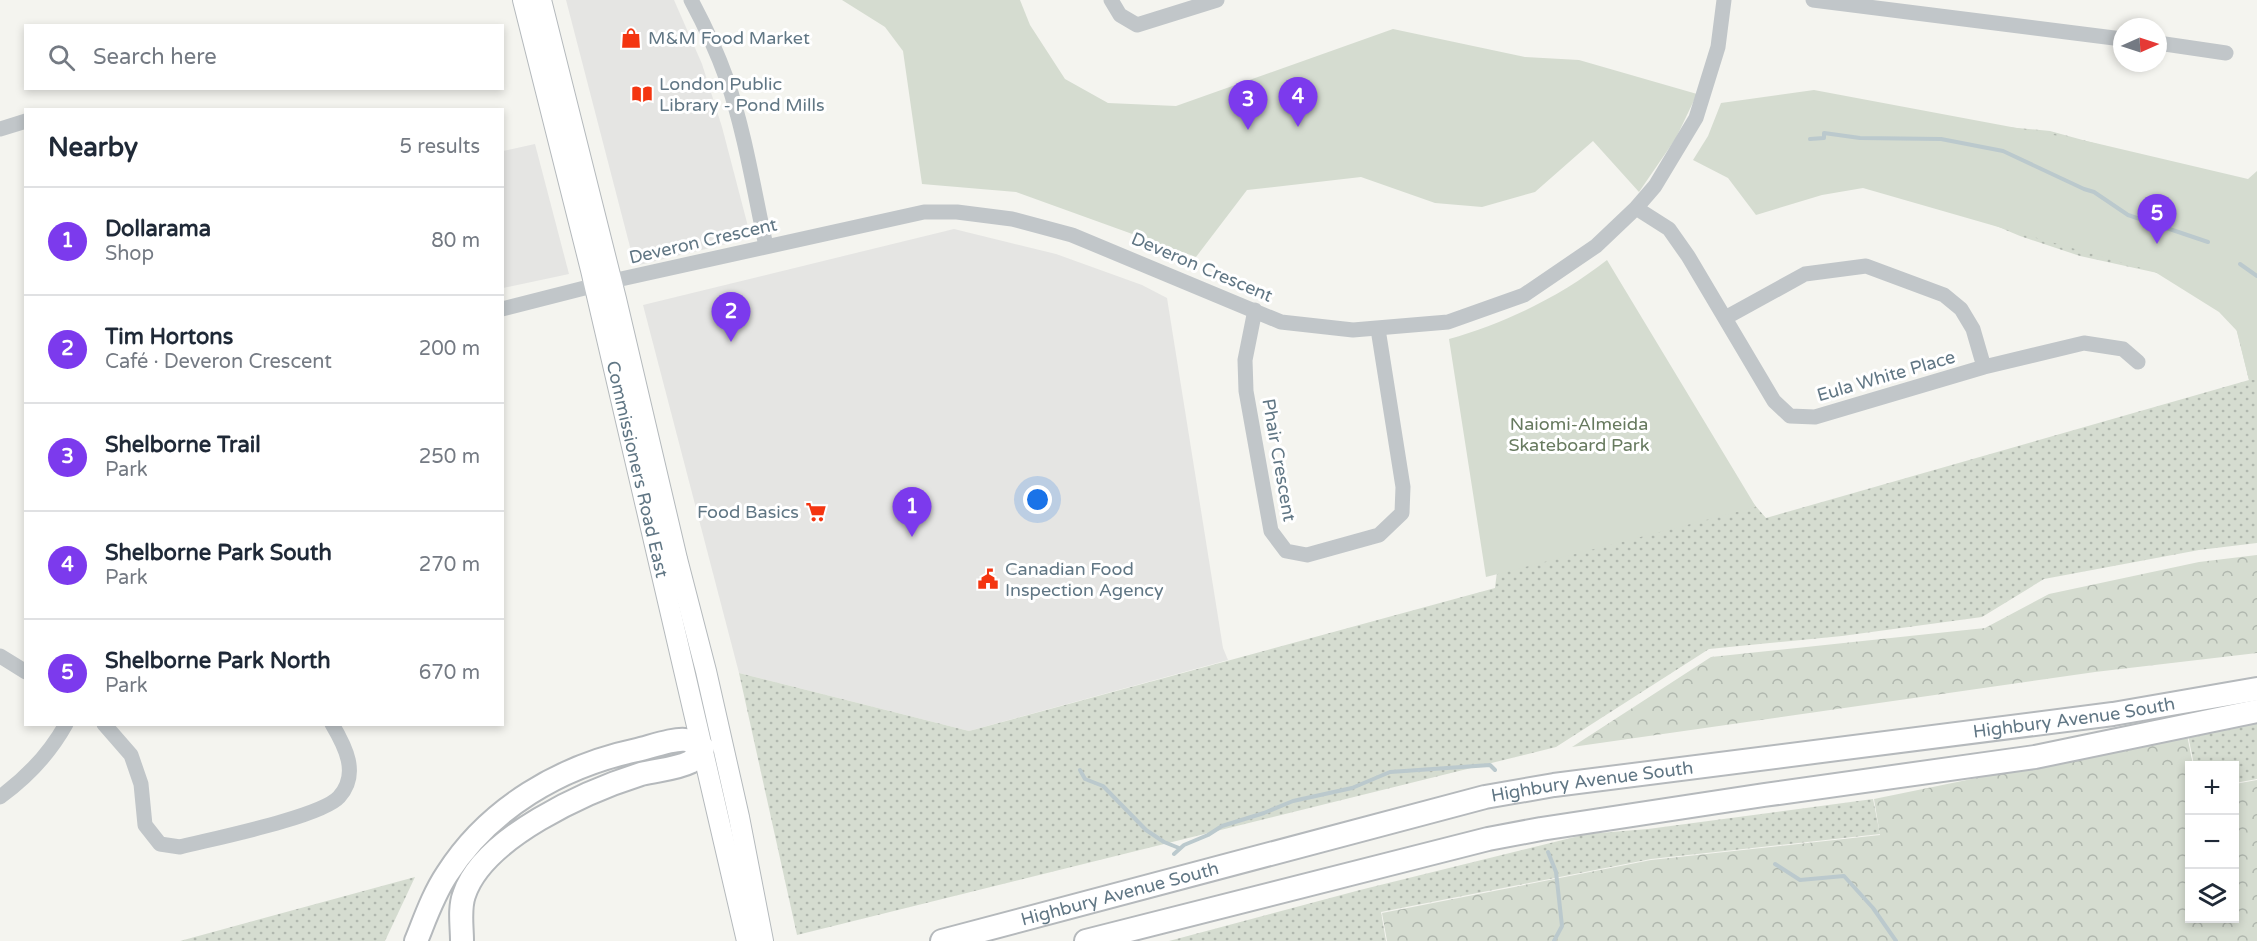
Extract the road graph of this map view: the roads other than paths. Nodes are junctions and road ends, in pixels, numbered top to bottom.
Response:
1 (523, 0) edge
2 (541, 0) edge
3 (691, 0) edge
4 (1111, 0) edge
5 (1217, 0) edge
6 (1724, 0) edge
7 (1813, 0) edge
8 (2113, 38) edge
9 (2167, 44) edge
10 (2226, 53) dead end
11 (24, 122) edge
12 (0, 129) edge
13 (1636, 208) junction
14 (766, 246) junction
15 (603, 284) junction
16 (504, 309) edge
17 (1255, 310) junction
18 (1725, 318) junction
19 (1378, 329) junction
20 (2138, 362) dead end
21 (1984, 367) junction
22 (0, 656) edge
23 (24, 671) edge
24 (2257, 689) edge
25 (2257, 711) edge
26 (65, 726) edge
27 (106, 726) edge
28 (333, 726) edge
29 (712, 746) junction
30 (0, 797) edge
31 (416, 941) edge
32 (462, 941) edge
33 (747, 941) edge
34 (763, 941) edge
35 (942, 941) edge
36 (1086, 941) edge

1 - 15 main road, Commissioners Road East
2 - 15 main road, Commissioners Road East
3 - 14 street
4 - 5 street
6 - 13 street, Deveron Crescent
7 - 8 street
9 - 10 street
11 - 12 street
13 - 18 street, Eula White Place
13 - 19 street, Deveron Crescent
14 - 15 street, Deveron Crescent
14 - 17 street, Deveron Crescent
15 - 16 street, Deveron Crescent
15 - 29 main road, Commissioners Road East
17 - 19 street, Deveron Crescent
17 - 19 street, Phair Crescent
18 - 21 street, Eula White Place
18 - 21 street
20 - 21 street, Eula White Place
22 - 23 street
24 - 35 highway, Highbury Avenue South
25 - 36 highway, Highbury Avenue South
26 - 30 street
27 - 28 street
29 - 31 highway
29 - 32 highway
29 - 33 main road, Commissioners Road East
29 - 34 main road, Commissioners Road East

